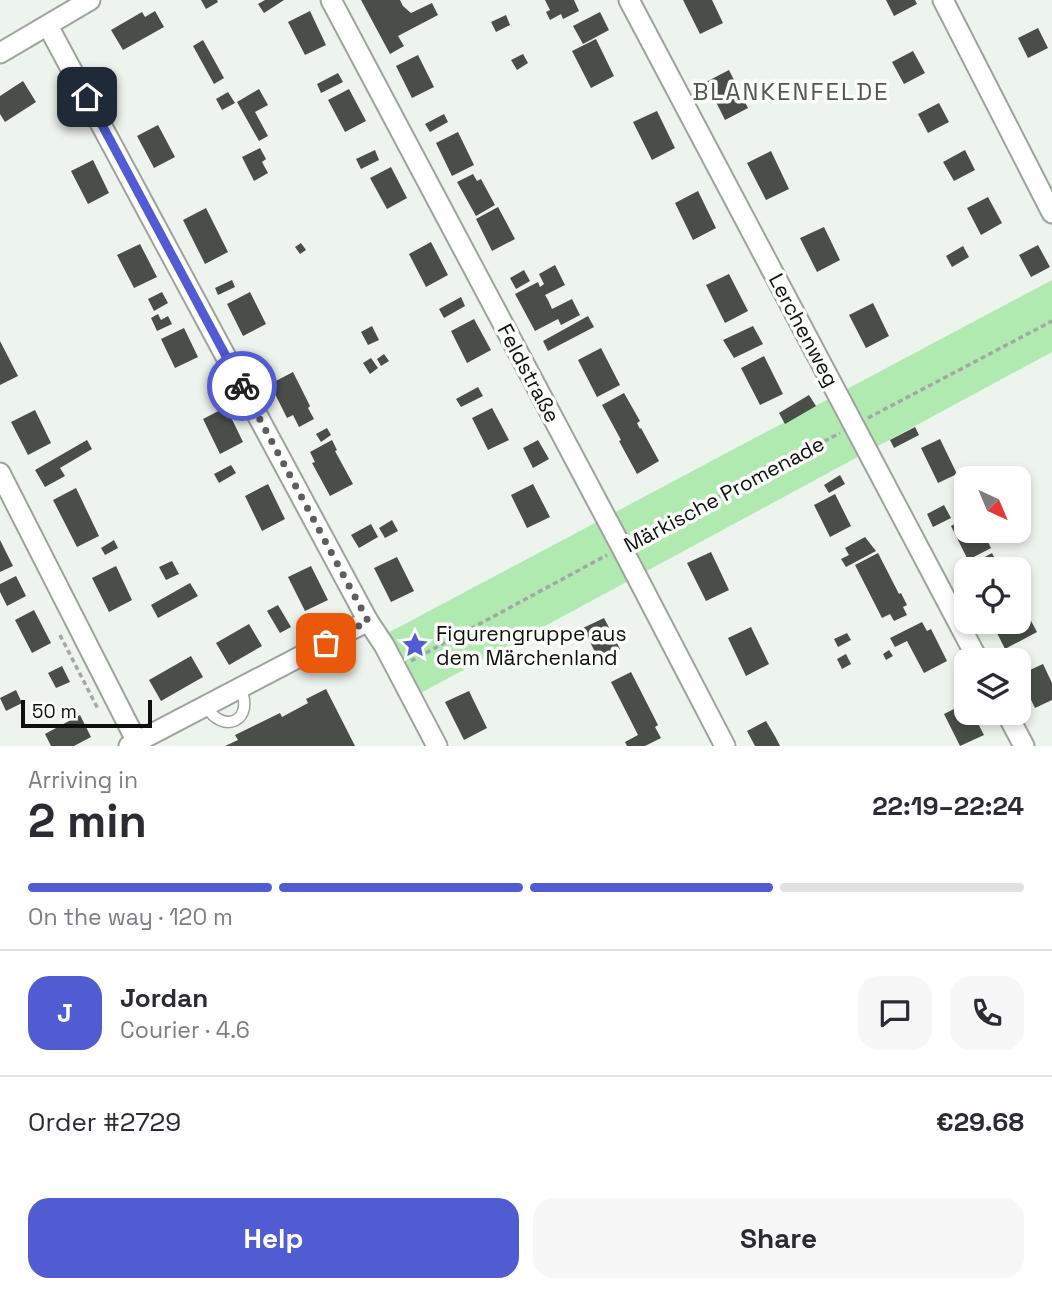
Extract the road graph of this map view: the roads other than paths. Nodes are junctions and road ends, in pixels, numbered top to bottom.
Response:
1 (90, 0) edge
2 (331, 0) edge
3 (629, 0) edge
4 (943, 0) edge
5 (48, 26) junction
6 (0, 53) edge
7 (1052, 213) edge
8 (0, 473) edge
9 (368, 621) junction
10 (972, 648) edge
11 (1013, 725) edge
12 (135, 745) edge
13 (437, 746) edge
14 (725, 746) edge
15 (1024, 746) edge

1 - 5 street
2 - 14 street, Feldstraße
3 - 10 street, Lerchenweg
4 - 7 street
5 - 6 street
5 - 9 street
8 - 12 street
9 - 12 street
9 - 13 street
11 - 15 street

